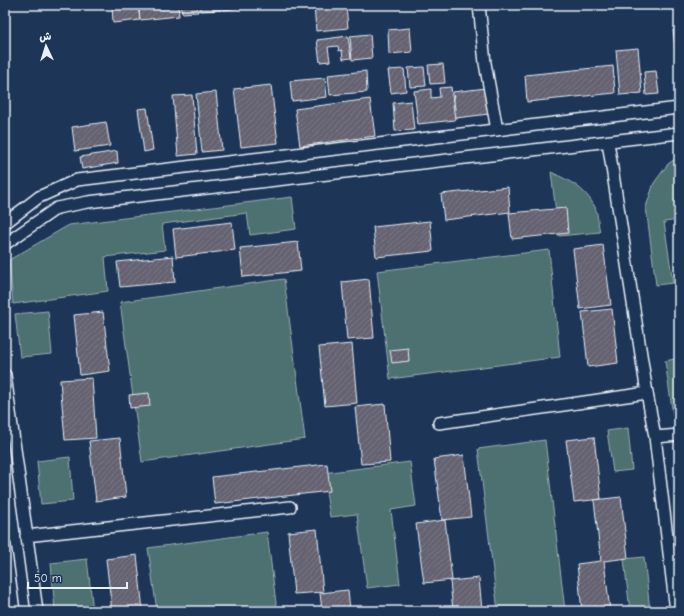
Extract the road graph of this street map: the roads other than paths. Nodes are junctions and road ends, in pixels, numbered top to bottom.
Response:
1 (479, 5) edge
2 (679, 108) edge
3 (497, 130) junction
4 (679, 133) edge
5 (608, 142) junction
6 (5, 223) edge
7 (5, 244) edge
8 (5, 375) edge
9 (647, 393) junction
10 (439, 423) dead end
11 (679, 435) edge
12 (655, 437) junction
13 (10, 449) edge
14 (290, 507) dead end
15 (26, 536) junction
16 (5, 546) edge
17 (14, 611) edge
18 (37, 611) edge
19 (676, 611) edge

1 - 3 street
2 - 3 street
3 - 6 street
4 - 5 street
5 - 7 street
5 - 9 street
8 - 13 street
9 - 10 street
9 - 12 street
11 - 12 street
12 - 19 street
13 - 15 street
14 - 15 street
15 - 18 street
16 - 17 street

